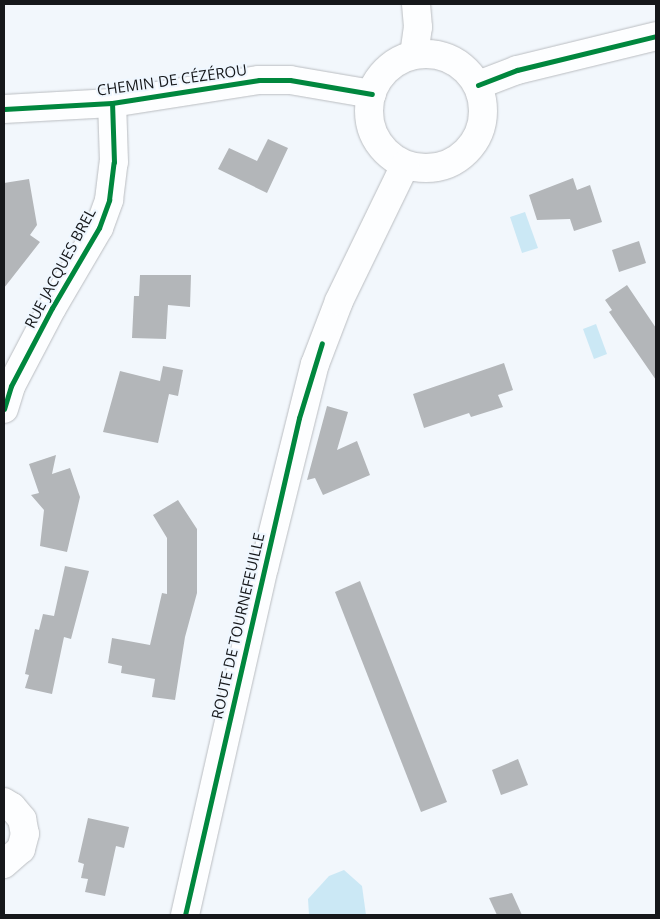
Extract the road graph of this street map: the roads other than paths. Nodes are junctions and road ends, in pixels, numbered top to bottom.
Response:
1 (416, 4) edge
2 (656, 36) edge
3 (414, 55) junction
4 (478, 85) junction
5 (372, 94) junction
6 (112, 103) junction
7 (4, 109) edge
8 (405, 165) junction
9 (4, 409) edge
10 (4, 802) edge
11 (4, 864) edge
12 (185, 915) edge

1 - 3 street
2 - 4 street
3 - 4 street
3 - 5 street
4 - 8 street
5 - 6 street, CHEMIN DE CÉZÉROU
5 - 8 street
6 - 7 street, CHEMIN DE CÉZÉROU
6 - 9 street, RUE JACQUES BREL
8 - 12 street, ROUTE DE TOURNEFEUILLE
10 - 11 street

